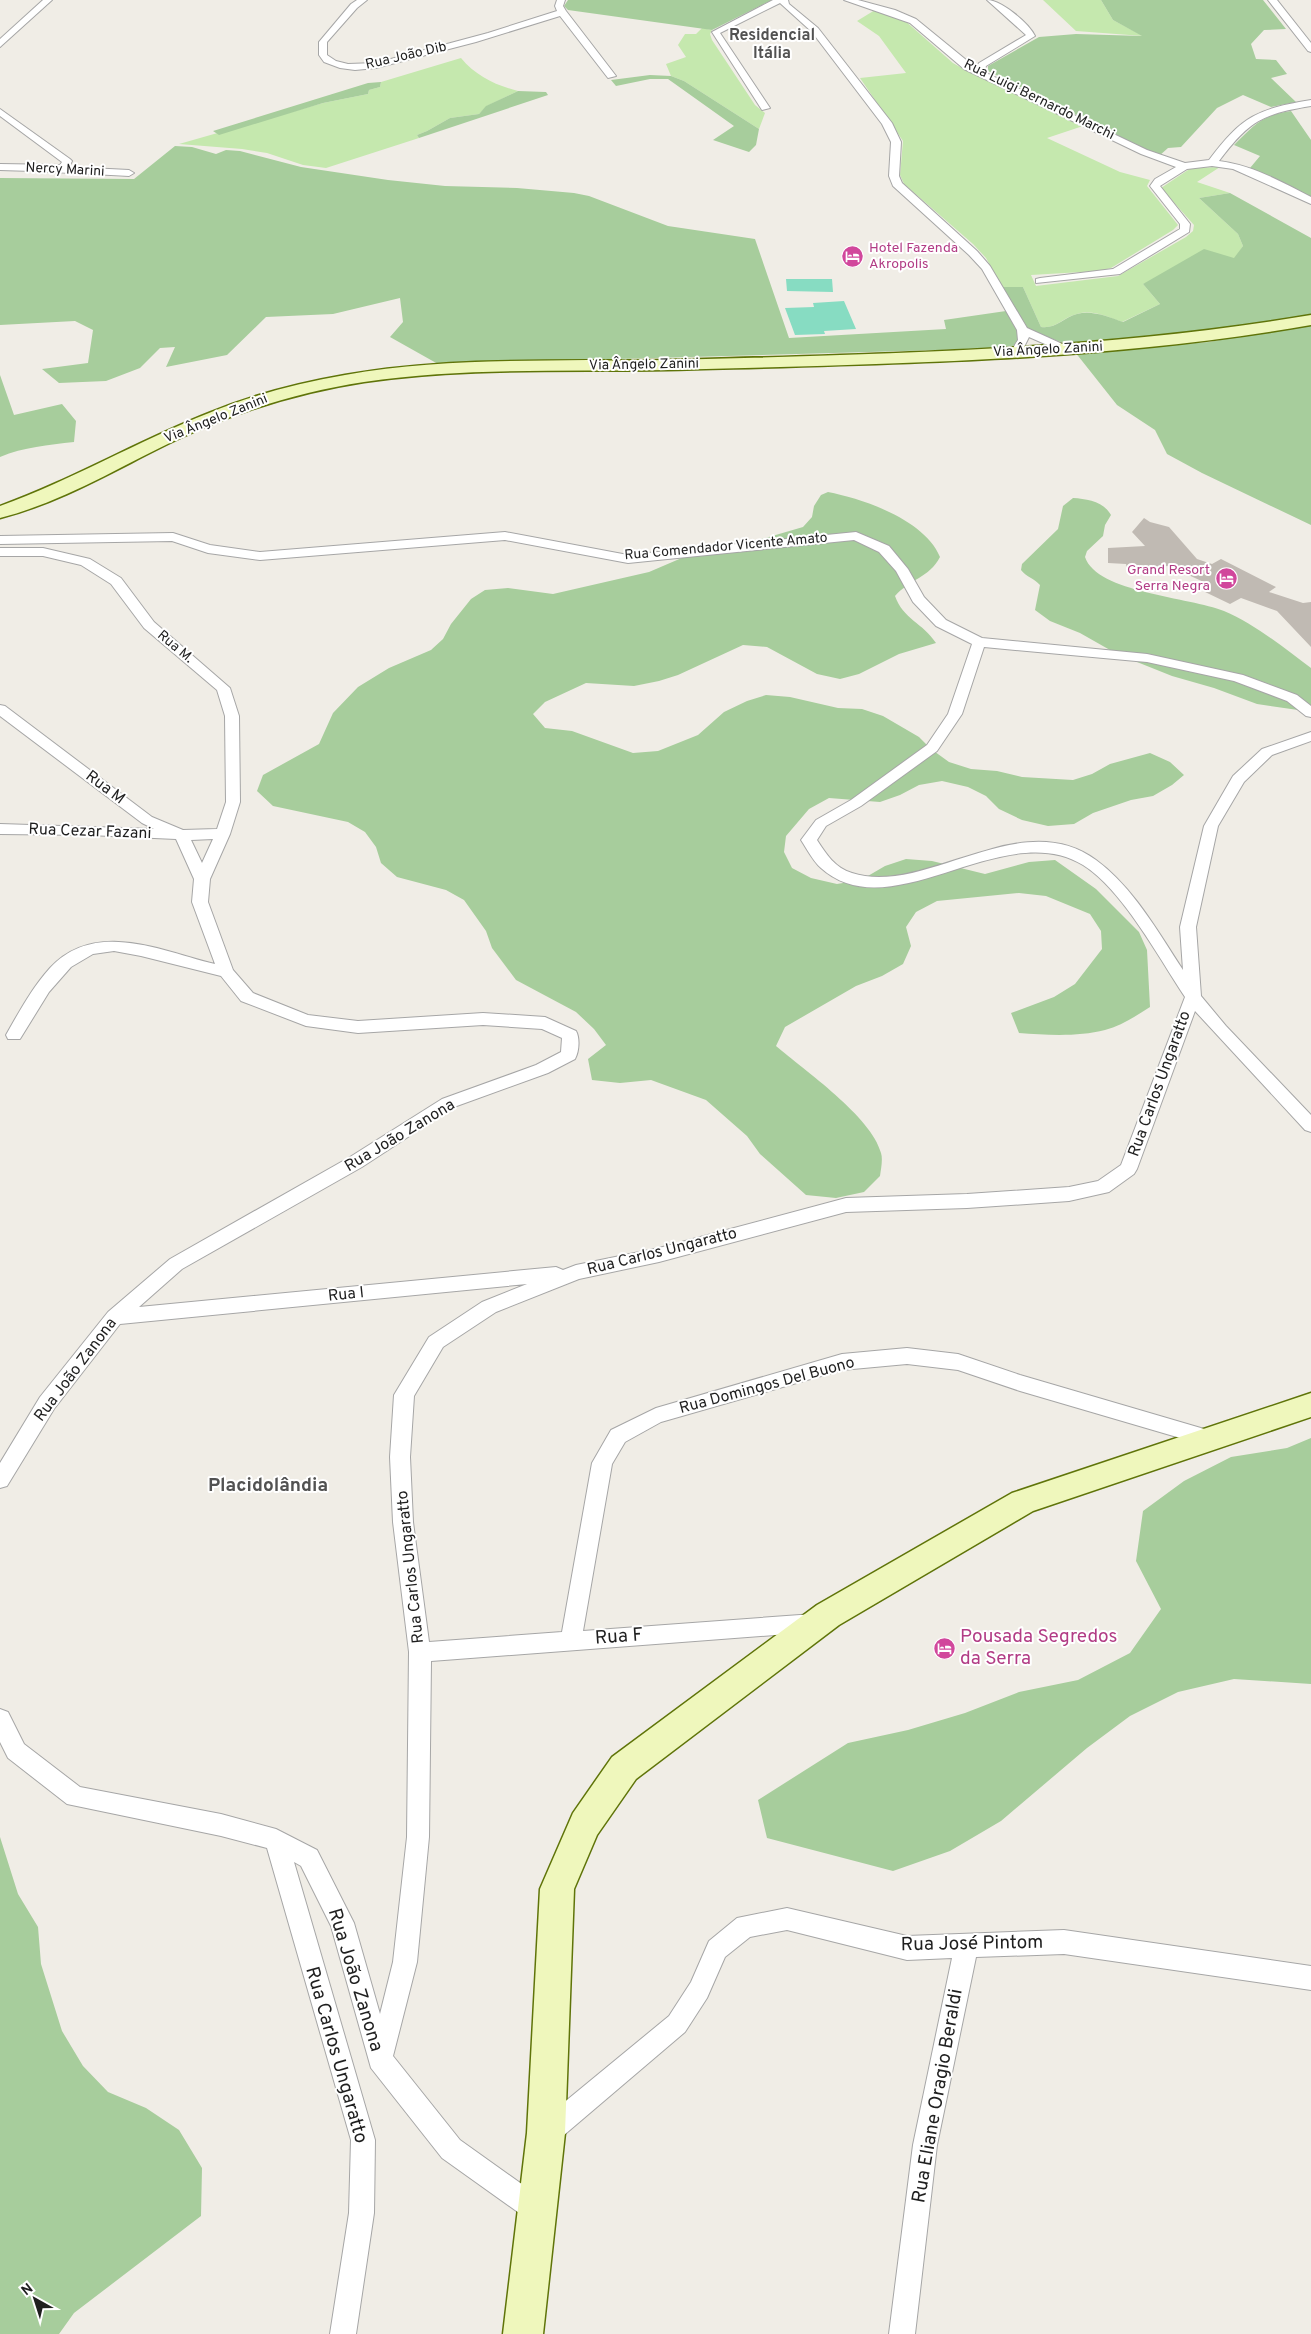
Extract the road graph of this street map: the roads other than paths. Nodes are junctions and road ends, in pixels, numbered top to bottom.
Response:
1 (364, 0) edge
2 (562, 0) edge
3 (780, 0) edge
4 (784, 0) edge
5 (848, 0) edge
6 (992, 0) edge
7 (1272, 0) edge
8 (40, 2) edge
9 (792, 10) junction
10 (562, 12) junction
11 (752, 13) junction
12 (0, 32) edge
13 (1308, 40) edge
14 (0, 44) edge
15 (1311, 49) edge
16 (950, 54) junction
17 (993, 58) junction
18 (978, 73) junction
19 (610, 76) dead end
20 (1311, 103) edge
21 (765, 108) dead end
22 (1, 117) edge
23 (1212, 163) junction
24 (1184, 166) junction
25 (0, 167) edge
26 (49, 168) junction
27 (62, 168) junction
28 (129, 173) dead end
29 (1311, 201) edge
30 (1040, 281) dead end
31 (1311, 320) edge
32 (1023, 330) junction
33 (1065, 349) junction
34 (1016, 353) junction
35 (0, 512) edge
36 (0, 540) edge
37 (0, 552) edge
38 (979, 642) junction
39 (0, 709) edge
40 (1311, 713) edge
41 (1311, 736) edge
42 (0, 829) edge
43 (223, 834) junction
44 (181, 835) junction
45 (202, 879) junction
46 (226, 972) junction
47 (1193, 996) junction
48 (14, 1035) dead end
49 (1311, 1126) edge
50 (576, 1272) junction
51 (116, 1317) junction
52 (1311, 1405) edge
53 (1211, 1439) junction
54 (0, 1480) edge
55 (817, 1622) junction
56 (571, 1641) junction
57 (420, 1652) junction
58 (0, 1720) edge
59 (276, 1840) junction
60 (966, 1947) junction
61 (1311, 1978) edge
62 (380, 2059) junction
63 (546, 2133) junction
64 (538, 2211) junction
65 (343, 2334) edge
66 (523, 2334) edge
67 (902, 2334) edge

1 - 10 street, Rua João Dib
2 - 10 street
3 - 11 street
4 - 9 street
5 - 16 street, Rua Luigi Bernardo Marchi
6 - 17 street
7 - 13 street
8 - 12 street
8 - 14 street
9 - 11 street
9 - 32 street
10 - 19 street
11 - 21 street
13 - 15 street
16 - 17 street
16 - 18 street, Rua Luigi Bernardo Marchi
17 - 18 street
18 - 24 street, Rua Luigi Bernardo Marchi
20 - 23 street
22 - 26 street
22 - 27 street
23 - 24 street
23 - 29 street
24 - 30 street
25 - 26 street, Nercy Marini
26 - 27 street, Nercy Marini
27 - 28 street, Nercy Marini
31 - 33 street, Via Ângelo Zanini
32 - 33 street
32 - 34 street
33 - 34 street, Via Ângelo Zanini
34 - 35 street, Via Ângelo Zanini
36 - 38 street, Rua Comendador Vicente Amato
37 - 43 street, Rua M.
38 - 40 street, Rua Comendador Vicente Amato
38 - 47 street
39 - 44 street, Rua M
41 - 47 street, Rua Carlos Ungaratto
42 - 44 street, Rua Cezar Fazani
43 - 44 street, Rua M
43 - 45 street, Rua João Zanona
44 - 45 street
45 - 46 street, Rua João Zanona
46 - 48 street
46 - 51 street, Rua João Zanona
47 - 49 street
47 - 50 street, Rua Carlos Ungaratto
50 - 51 street, Rua I
50 - 57 street, Rua Carlos Ungaratto
51 - 54 street, Rua João Zanona
52 - 53 street
53 - 55 street
53 - 56 street, Rua Domingos Del Buono
55 - 56 street, Rua F
55 - 63 street
56 - 57 street, Rua F
57 - 62 street, Rua Carlos Ungaratto
58 - 59 street, Rua João Zanona
59 - 62 street, Rua João Zanona
59 - 65 street, Rua Carlos Ungaratto
60 - 61 street, Rua José Pintom
60 - 63 street, Rua José Pintom
60 - 67 street, Rua Eliane Oragio Beraldi
62 - 64 street, Rua João Zanona
63 - 64 street
64 - 66 street

